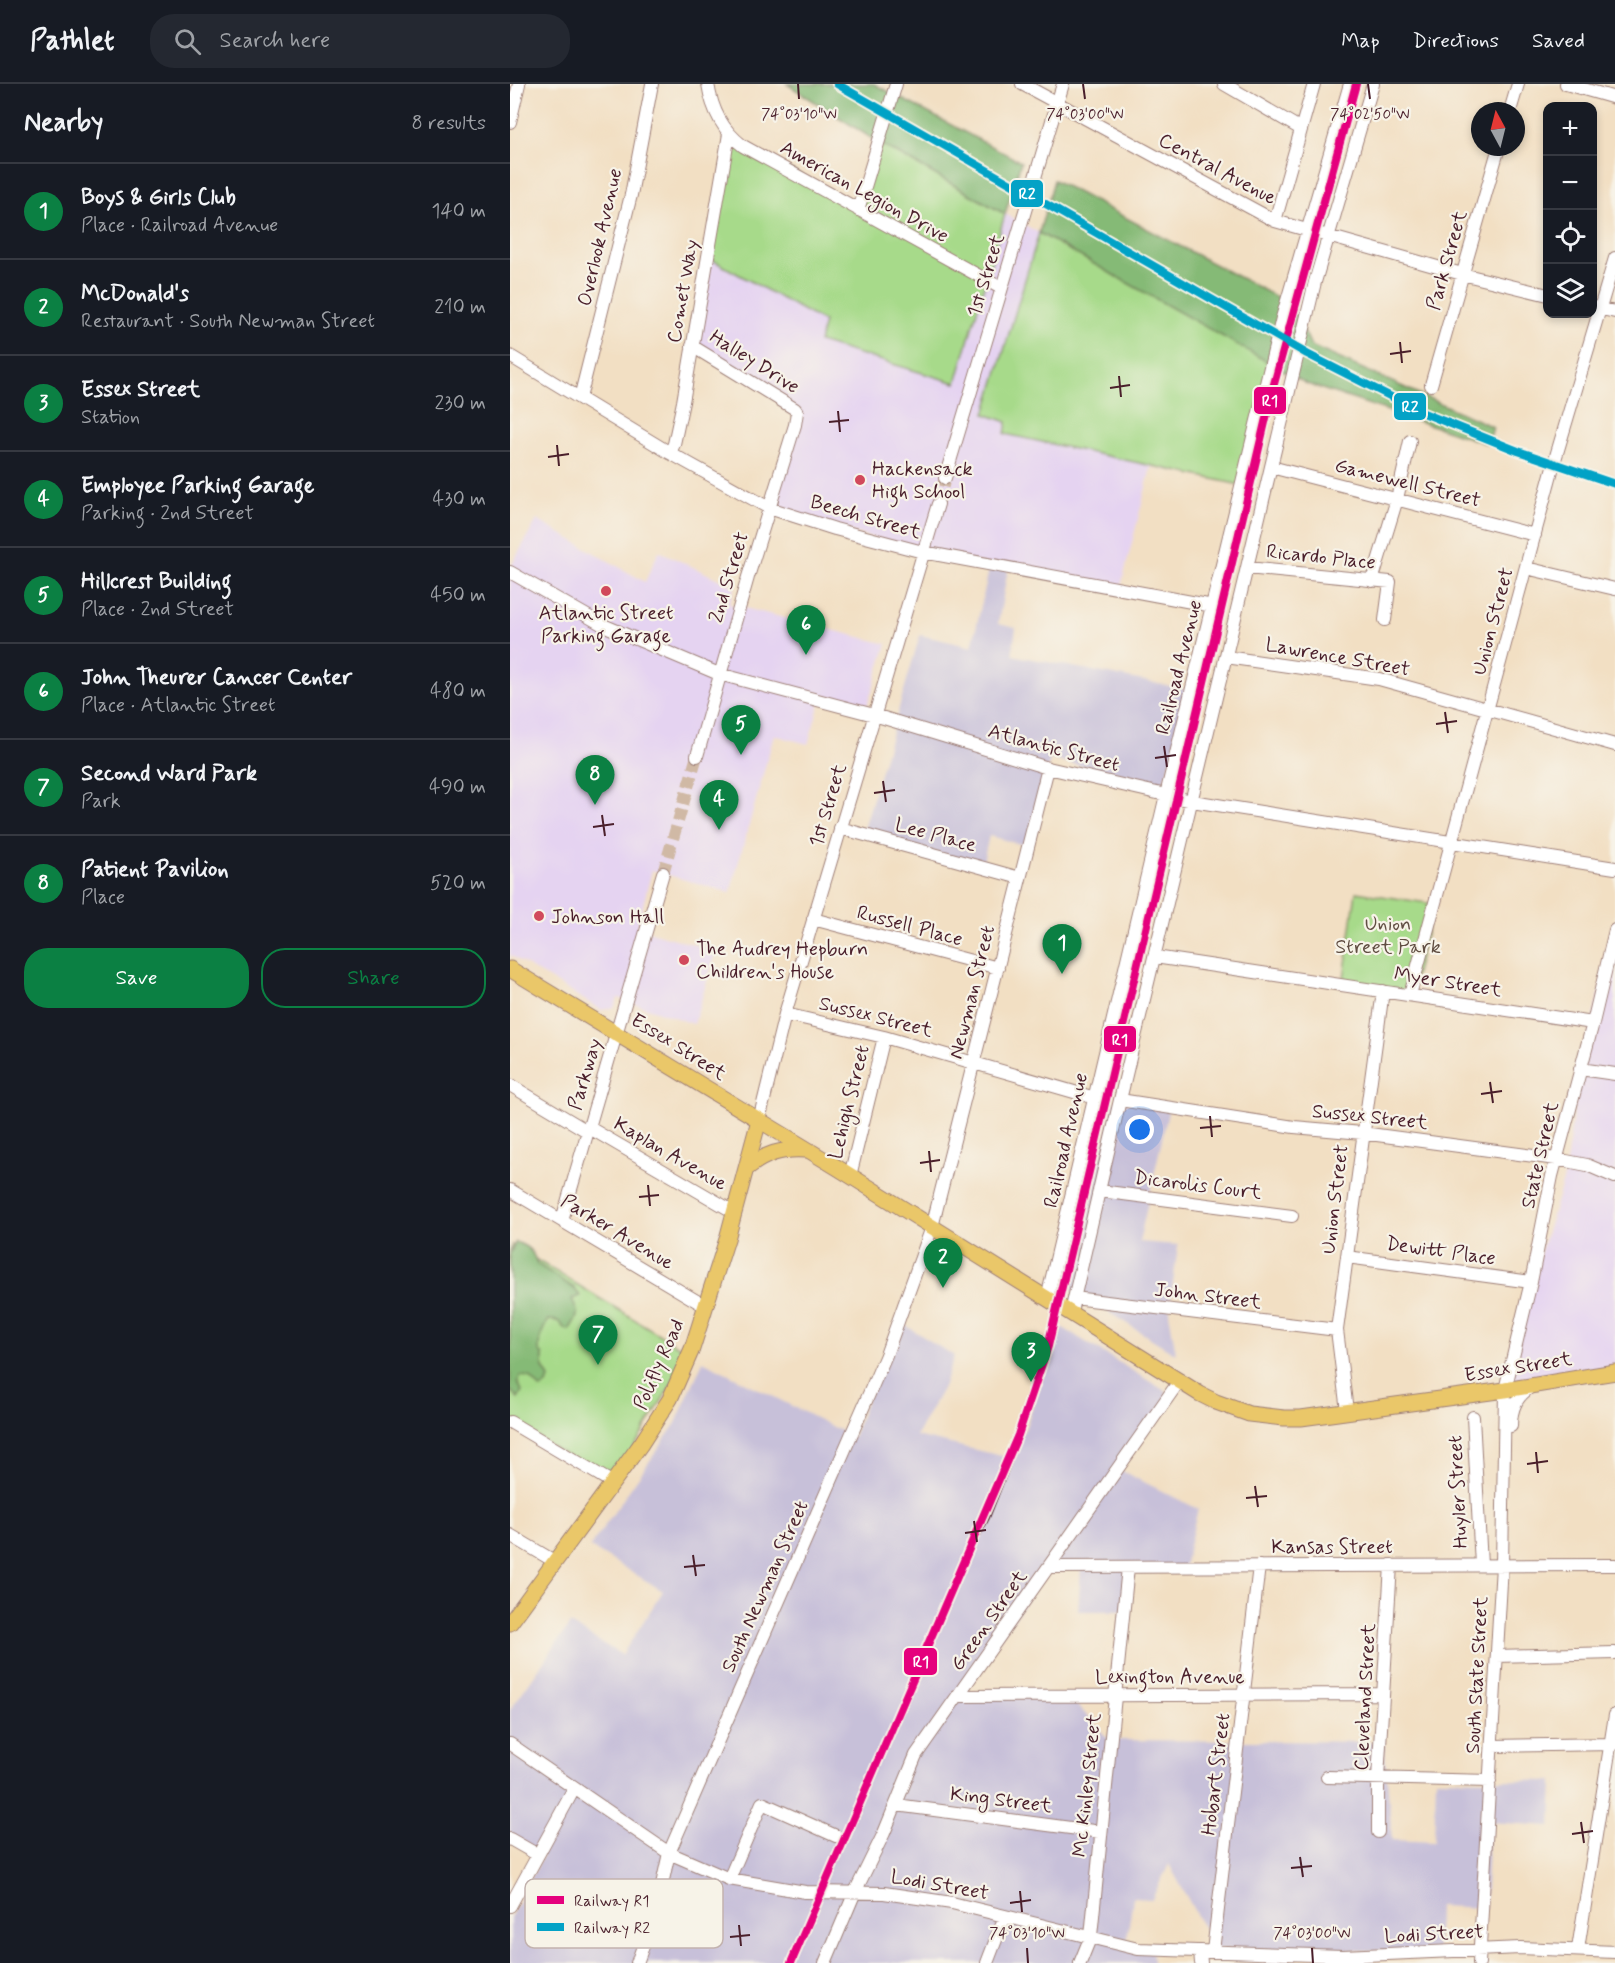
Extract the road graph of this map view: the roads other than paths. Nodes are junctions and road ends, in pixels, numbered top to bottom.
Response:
1 (519, 84) edge
2 (652, 84) edge
3 (708, 84) edge
4 (896, 84) edge
5 (1022, 84) edge
6 (1063, 84) edge
7 (1224, 84) edge
8 (1314, 84) edge
9 (1350, 84) edge
10 (1373, 84) edge
11 (1518, 84) edge
12 (1566, 84) edge
13 (1615, 98) edge
14 (1513, 102) edge
15 (1057, 104) junction
16 (510, 122) edge
17 (1301, 129) junction
18 (729, 134) junction
19 (1496, 156) edge
20 (858, 210) junction
21 (1275, 221) junction
22 (1308, 229) junction
23 (1330, 236) junction
24 (1615, 258) edge
25 (1462, 274) junction
26 (1001, 288) junction
27 (1543, 294) edge
28 (1597, 305) edge
29 (1597, 308) edge
30 (1615, 312) edge
31 (1593, 318) edge
32 (692, 346) junction
33 (510, 356) edge
34 (1431, 385) dead end
35 (580, 398) junction
36 (796, 410) joint
37 (1410, 441) dead end
38 (670, 453) junction
39 (1271, 467) junction
40 (945, 478) tunnel mouth
41 (1397, 499) junction
42 (938, 504) tunnel mouth
43 (770, 508) junction
44 (1535, 535) junction
45 (923, 552) junction
46 (1247, 568) junction
47 (1526, 568) junction
48 (510, 572) edge
49 (1372, 581) junction
50 (1615, 589) edge
51 (1213, 606) junction
52 (1385, 620) dead end
53 (1226, 657) junction
54 (719, 674) junction
55 (1488, 710) junction
56 (874, 715) junction
57 (1615, 745) edge
58 (697, 756) tunnel mouth
59 (1048, 768) junction
60 (1166, 795) junction
61 (1192, 801) junction
62 (840, 828) junction
63 (1452, 842) junction
64 (1615, 868) edge
65 (663, 873) tunnel mouth
66 (1020, 878) junction
67 (813, 919) junction
68 (1615, 931) edge
69 (1155, 957) junction
70 (998, 968) junction
71 (510, 969) edge
72 (1383, 991) junction
73 (1410, 995) junction
74 (785, 1014) junction
75 (1593, 1023) junction
76 (617, 1032) junction
77 (884, 1037) junction
78 (974, 1063) junction
79 (1580, 1069) junction
80 (1615, 1074) edge
81 (510, 1085) edge
82 (1095, 1098) junction
83 (1120, 1100) junction
84 (759, 1120) junction
85 (587, 1129) junction
86 (1362, 1133) junction
87 (808, 1150) junction
88 (1556, 1159) junction
89 (746, 1169) junction
90 (850, 1176) junction
91 (1615, 1177) edge
92 (510, 1190) edge
93 (1100, 1191) junction
94 (734, 1212) junction
95 (1292, 1216) dead end
96 (562, 1220) junction
97 (932, 1227) junction
98 (1347, 1257) junction
99 (1531, 1282) junction
100 (1047, 1298) junction
101 (1073, 1305) junction
102 (705, 1306) junction
103 (1337, 1330) junction
104 (1615, 1372) edge
105 (1180, 1380) junction
106 (1533, 1385) junction
107 (1505, 1390) junction
108 (1347, 1411) junction
109 (1473, 1417) dead end
110 (510, 1422) edge
111 (1504, 1444) junction
112 (613, 1483) junction
113 (510, 1535) edge
114 (554, 1561) junction
115 (1615, 1564) edge
116 (1481, 1565) junction
117 (1502, 1565) junction
118 (1259, 1566) junction
119 (1391, 1566) junction
120 (1050, 1567) junction
121 (1128, 1567) junction
122 (510, 1623) edge
123 (1615, 1653) edge
124 (1497, 1656) junction
125 (1383, 1694) junction
126 (1244, 1695) junction
127 (958, 1696) junction
128 (1115, 1696) junction
129 (1615, 1715) edge
130 (510, 1744) edge
131 (1613, 1744) edge
132 (1492, 1746) junction
133 (1327, 1777) dead end
134 (1378, 1778) junction
135 (1490, 1781) junction
136 (574, 1789) junction
137 (896, 1805) junction
138 (1101, 1832) junction
139 (1378, 1832) dead end
140 (836, 1836) dead end
141 (510, 1839) edge
142 (669, 1853) junction
143 (538, 1855) junction
144 (663, 1879) edge
145 (729, 1879) junction
146 (855, 1892) junction
147 (510, 1906) edge
148 (1005, 1916) junction
149 (1091, 1936) junction
150 (642, 1948) edge
151 (1578, 1949) junction
152 (1480, 1950) junction
153 (1214, 1951) junction
154 (1615, 1952) edge
155 (1200, 1957) edge
156 (1600, 1957) edge
157 (1284, 1958) edge
158 (1344, 1959) edge
159 (637, 1963) edge
160 (825, 1963) edge
161 (987, 1963) edge
162 (1080, 1963) edge
163 (1479, 1963) edge

1 - 16 street
2 - 35 street, Overlook Avenue
3 - 18 street, American Legion Drive
4 - 20 street
5 - 15 street, Central Avenue
6 - 15 street, 1st Street
7 - 17 street
8 - 17 street
9 - 22 street, Railroad Avenue
10 - 23 street
11 - 14 street
12 - 13 street
15 - 21 street, Central Avenue
15 - 26 street, 1st Street
17 - 21 street
18 - 20 street, American Legion Drive
18 - 32 street, Comet Way
19 - 25 street, Park Street
20 - 26 street, American Legion Drive
21 - 22 street, Central Avenue
22 - 23 street, Central Avenue
22 - 51 street, Railroad Avenue
23 - 25 street, Central Avenue
23 - 39 street
24 - 28 street, Union Street
25 - 27 street, Central Avenue
25 - 34 street, Park Street
26 - 40 street, 1st Street
29 - 30 street
31 - 44 street, Union Street
32 - 36 street, Halley Drive
32 - 38 street, Comet Way
33 - 35 street, Beech Street
35 - 38 street, Beech Street
36 - 43 street, 2nd Street
37 - 41 street
38 - 43 street, Beech Street
39 - 41 street, Gamewell Street
39 - 46 street
41 - 44 street, Gamewell Street
41 - 49 street
42 - 45 street, 1st Street
43 - 45 street, Beech Street
43 - 54 street, 2nd Street
44 - 47 street, Union Street
45 - 51 street, Beech Street
45 - 56 street, 1st Street
46 - 49 street, Ricardo Place
46 - 53 street
47 - 50 street
47 - 55 street, Union Street
48 - 54 street, Atlantic Street
49 - 52 street, Ricardo Place
51 - 60 street, Railroad Avenue
53 - 55 street, Lawrence Street
53 - 61 street
54 - 56 street, Atlantic Street
54 - 58 street, 2nd Street
55 - 57 street, Lawrence Street
55 - 63 street, Union Street
56 - 59 street, Atlantic Street
56 - 62 street, 1st Street
59 - 60 street, Atlantic Street
59 - 66 street, Newman Street
60 - 61 street, Atlantic Street
60 - 82 street, Railroad Avenue
61 - 63 street, Atlantic Street
61 - 69 street
62 - 66 street, Lee Place
62 - 67 street, 1st Street
63 - 64 street, Atlantic Street
63 - 73 street, Union Street
65 - 76 street
66 - 70 street, Newman Street
67 - 70 street, Russell Place
67 - 74 street, 1st Street
68 - 75 street, State Street
69 - 72 street, Myer Street
69 - 83 street
70 - 78 street, Newman Street
71 - 76 main road, Essex Street
72 - 73 street, Myer Street
72 - 86 street, Union Street
73 - 75 street, Myer Street
74 - 77 street, Sussex Street
74 - 84 street, 1st Street
75 - 79 street, State Street
76 - 84 main road, Essex Street
76 - 85 street, Parkway
77 - 78 street, Sussex Street
77 - 90 street, Lehigh Street
78 - 82 street, Sussex Street
78 - 97 street, Newman Street
79 - 80 street
79 - 88 street, State Street
81 - 85 street, Kaplan Avenue
82 - 100 street, Railroad Avenue
83 - 86 street, Sussex Street
83 - 93 street
84 - 87 main road, Essex Street
84 - 89 main road, Polifly Road
85 - 94 street, Kaplan Avenue
85 - 96 street, Parkway
86 - 88 street, Sussex Street
86 - 98 street, Union Street
87 - 89 main road
87 - 90 main road, Essex Street
88 - 91 street, Sussex Street
88 - 99 street, State Street
89 - 94 main road, Polifly Road
90 - 97 main road, Essex Street
92 - 96 street, Parker Avenue
93 - 95 street, Dicarolis Court
93 - 101 street
94 - 102 main road, Polifly Road
96 - 102 street, Parker Avenue
97 - 100 main road, Essex Street
97 - 142 street, South Newman Street
98 - 99 street, Dewitt Place
98 - 103 street, Union Street
99 - 107 street, State Street
100 - 101 main road, Essex Street
101 - 103 street, John Street
101 - 105 main road, Essex Street
102 - 112 main road, Polifly Road
103 - 108 street, Union Street
104 - 106 main road, Essex Street
105 - 108 main road, Essex Street
105 - 120 street, Green Street
106 - 107 main road, Essex Street
106 - 111 street
107 - 108 main road, Essex Street
107 - 111 street, South State Street
109 - 116 street, Huyler Street
110 - 112 street
111 - 117 street, South State Street
112 - 114 main road, Polifly Road
113 - 114 street
114 - 122 main road, Polifly Road
115 - 117 street, Kansas Street
116 - 117 street, Kansas Street
116 - 119 street, Kansas Street
117 - 124 street, South State Street
118 - 119 street, Kansas Street
118 - 121 street, Kansas Street
118 - 126 street, Hobart Street
119 - 125 street, Cleveland Street
120 - 121 street, Kansas Street
120 - 127 street, Green Street
121 - 128 street, Mc Kinley Street
123 - 124 street
124 - 132 street, South State Street
125 - 126 street, Lexington Avenue
125 - 134 street, Cleveland Street
126 - 128 street, Lexington Avenue
126 - 153 street, Hobart Street
127 - 128 street, Lexington Avenue
127 - 137 street, Green Street
128 - 138 street, Mc Kinley Street
129 - 131 street
130 - 136 street, Lodi Street
131 - 132 street
131 - 151 street
132 - 135 street, South State Street
133 - 134 street
134 - 135 street
134 - 139 street, Cleveland Street
135 - 152 street, South State Street
136 - 142 street, Lodi Street
136 - 143 street
137 - 138 street, King Street
137 - 146 street, Green Street
138 - 149 street, Mc Kinley Street
140 - 145 street
141 - 143 street
142 - 144 street, South Newman Street
142 - 145 street, Lodi Street
143 - 147 street
145 - 146 street, Lodi Street
146 - 148 street, Lodi Street
146 - 160 street, Green Street
148 - 149 street, Lodi Street
148 - 161 street
149 - 155 street, Lodi Street
149 - 162 street, Mc Kinley Street
150 - 159 street, South Newman Street
151 - 152 street, Lodi Street
151 - 156 street, Lodi Street
152 - 158 street, Lodi Street
152 - 163 street, South State Street
153 - 155 street, Lodi Street
153 - 157 street, Lodi Street
154 - 156 street, Lodi Street
157 - 158 street, Lodi Street

